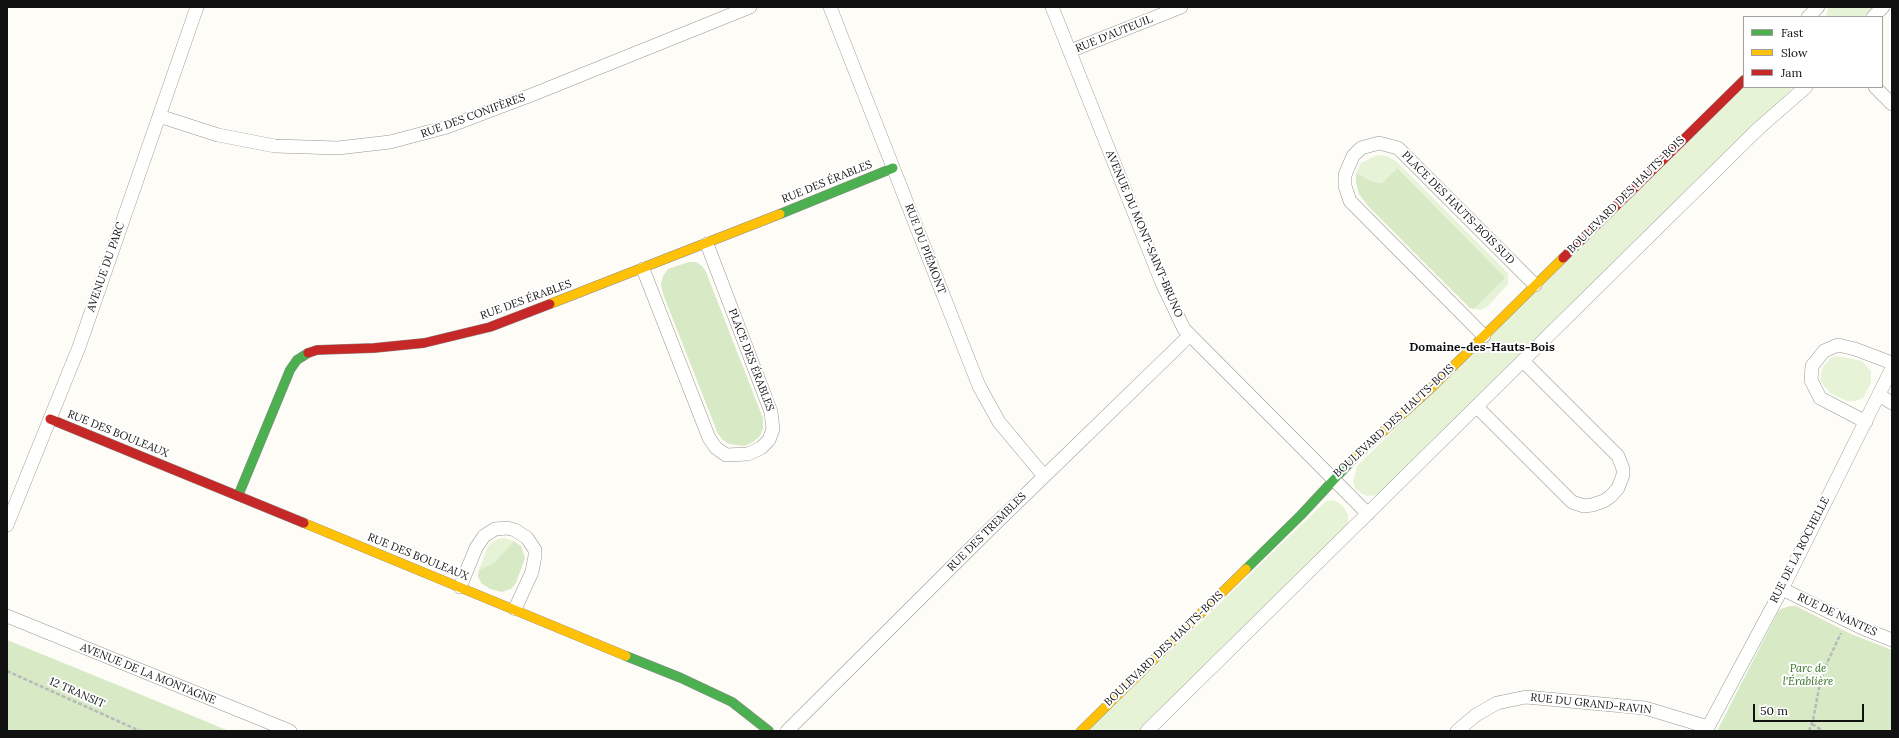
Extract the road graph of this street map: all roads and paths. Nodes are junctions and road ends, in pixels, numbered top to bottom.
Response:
1 (197, 7) edge
2 (750, 7) edge
3 (830, 7) edge
4 (1052, 7) edge
5 (1181, 7) edge
6 (1818, 7) edge
7 (1883, 7) edge
8 (1809, 16) edge
9 (1874, 16) edge
10 (1070, 51) junction
11 (1743, 81) edge
12 (1805, 88) edge
13 (1876, 88) edge
14 (1892, 104) edge
15 (159, 116) junction
16 (893, 168) junction
17 (708, 244) junction
18 (644, 269) junction
19 (1535, 285) junction
20 (1190, 336) junction
21 (1484, 336) junction
22 (1523, 361) junction
23 (1892, 363) edge
24 (1892, 368) edge
25 (1879, 395) junction
26 (1892, 403) edge
27 (1477, 407) junction
28 (50, 420) junction
29 (1866, 422) junction
30 (1044, 476) junction
31 (1333, 479) junction
32 (238, 496) junction
33 (1368, 514) junction
34 (7, 525) edge
35 (460, 587) junction
36 (1782, 588) junction
37 (515, 609) junction
38 (7, 616) edge
39 (1843, 630) dead end
40 (1892, 640) edge
41 (7, 671) edge
42 (1812, 724) junction
43 (1707, 729) edge
44 (140, 731) edge
45 (290, 731) edge
46 (769, 731) edge
47 (787, 731) edge
48 (1081, 731) edge
49 (1147, 731) edge
50 (1457, 731) edge
51 (1809, 731) edge
52 (1824, 731) edge

1 - 15 street, AVENUE DU PARC
2 - 15 street, RUE DES CONIFÈRES
3 - 16 street, RUE DU PIÉMONT
4 - 10 street, AVENUE DU MONT-SAINT-BRUNO
5 - 10 street, RUE D'AUTEUIL
6 - 8 street
7 - 9 street
10 - 20 street, AVENUE DU MONT-SAINT-BRUNO
11 - 19 street, BOULEVARD DES HAUTS-BOIS
12 - 22 street
13 - 14 street
15 - 28 street, AVENUE DU PARC
16 - 17 street, RUE DES ÉRABLES
16 - 30 street, RUE DU PIÉMONT
17 - 18 street, RUE DES ÉRABLES
17 - 18 street, PLACE DES ÉRABLES
18 - 32 street, RUE DES ÉRABLES
19 - 21 street, BOULEVARD DES HAUTS-BOIS
19 - 21 street, PLACE DES HAUTS-BOIS SUD
20 - 30 street, RUE DES TREMBLES
20 - 31 street, AVENUE DU MONT-SAINT-BRUNO
21 - 31 street, BOULEVARD DES HAUTS-BOIS
22 - 27 street
22 - 27 street
23 - 29 street
24 - 25 street, RUE DE LA ROCHELLE
25 - 26 street
25 - 29 street, RUE DE LA ROCHELLE
27 - 33 street
28 - 32 street, RUE DES BOULEAUX
28 - 34 street, AVENUE DU PARC
29 - 36 street, RUE DE LA ROCHELLE
30 - 47 street, RUE DES TREMBLES
31 - 33 street, AVENUE DU MONT-SAINT-BRUNO
31 - 48 street, BOULEVARD DES HAUTS-BOIS
32 - 35 street, RUE DES BOULEAUX
33 - 49 street
35 - 37 street, RUE DES BOULEAUX
35 - 37 street
36 - 40 street, RUE DE NANTES
36 - 43 street, RUE DE LA ROCHELLE
37 - 46 street, RUE DES BOULEAUX
38 - 45 street, AVENUE DE LA MONTAGNE
39 - 42 path
41 - 44 path, 12 TRANSIT
42 - 51 path
42 - 52 path
43 - 50 street, RUE DU GRAND-RAVIN

